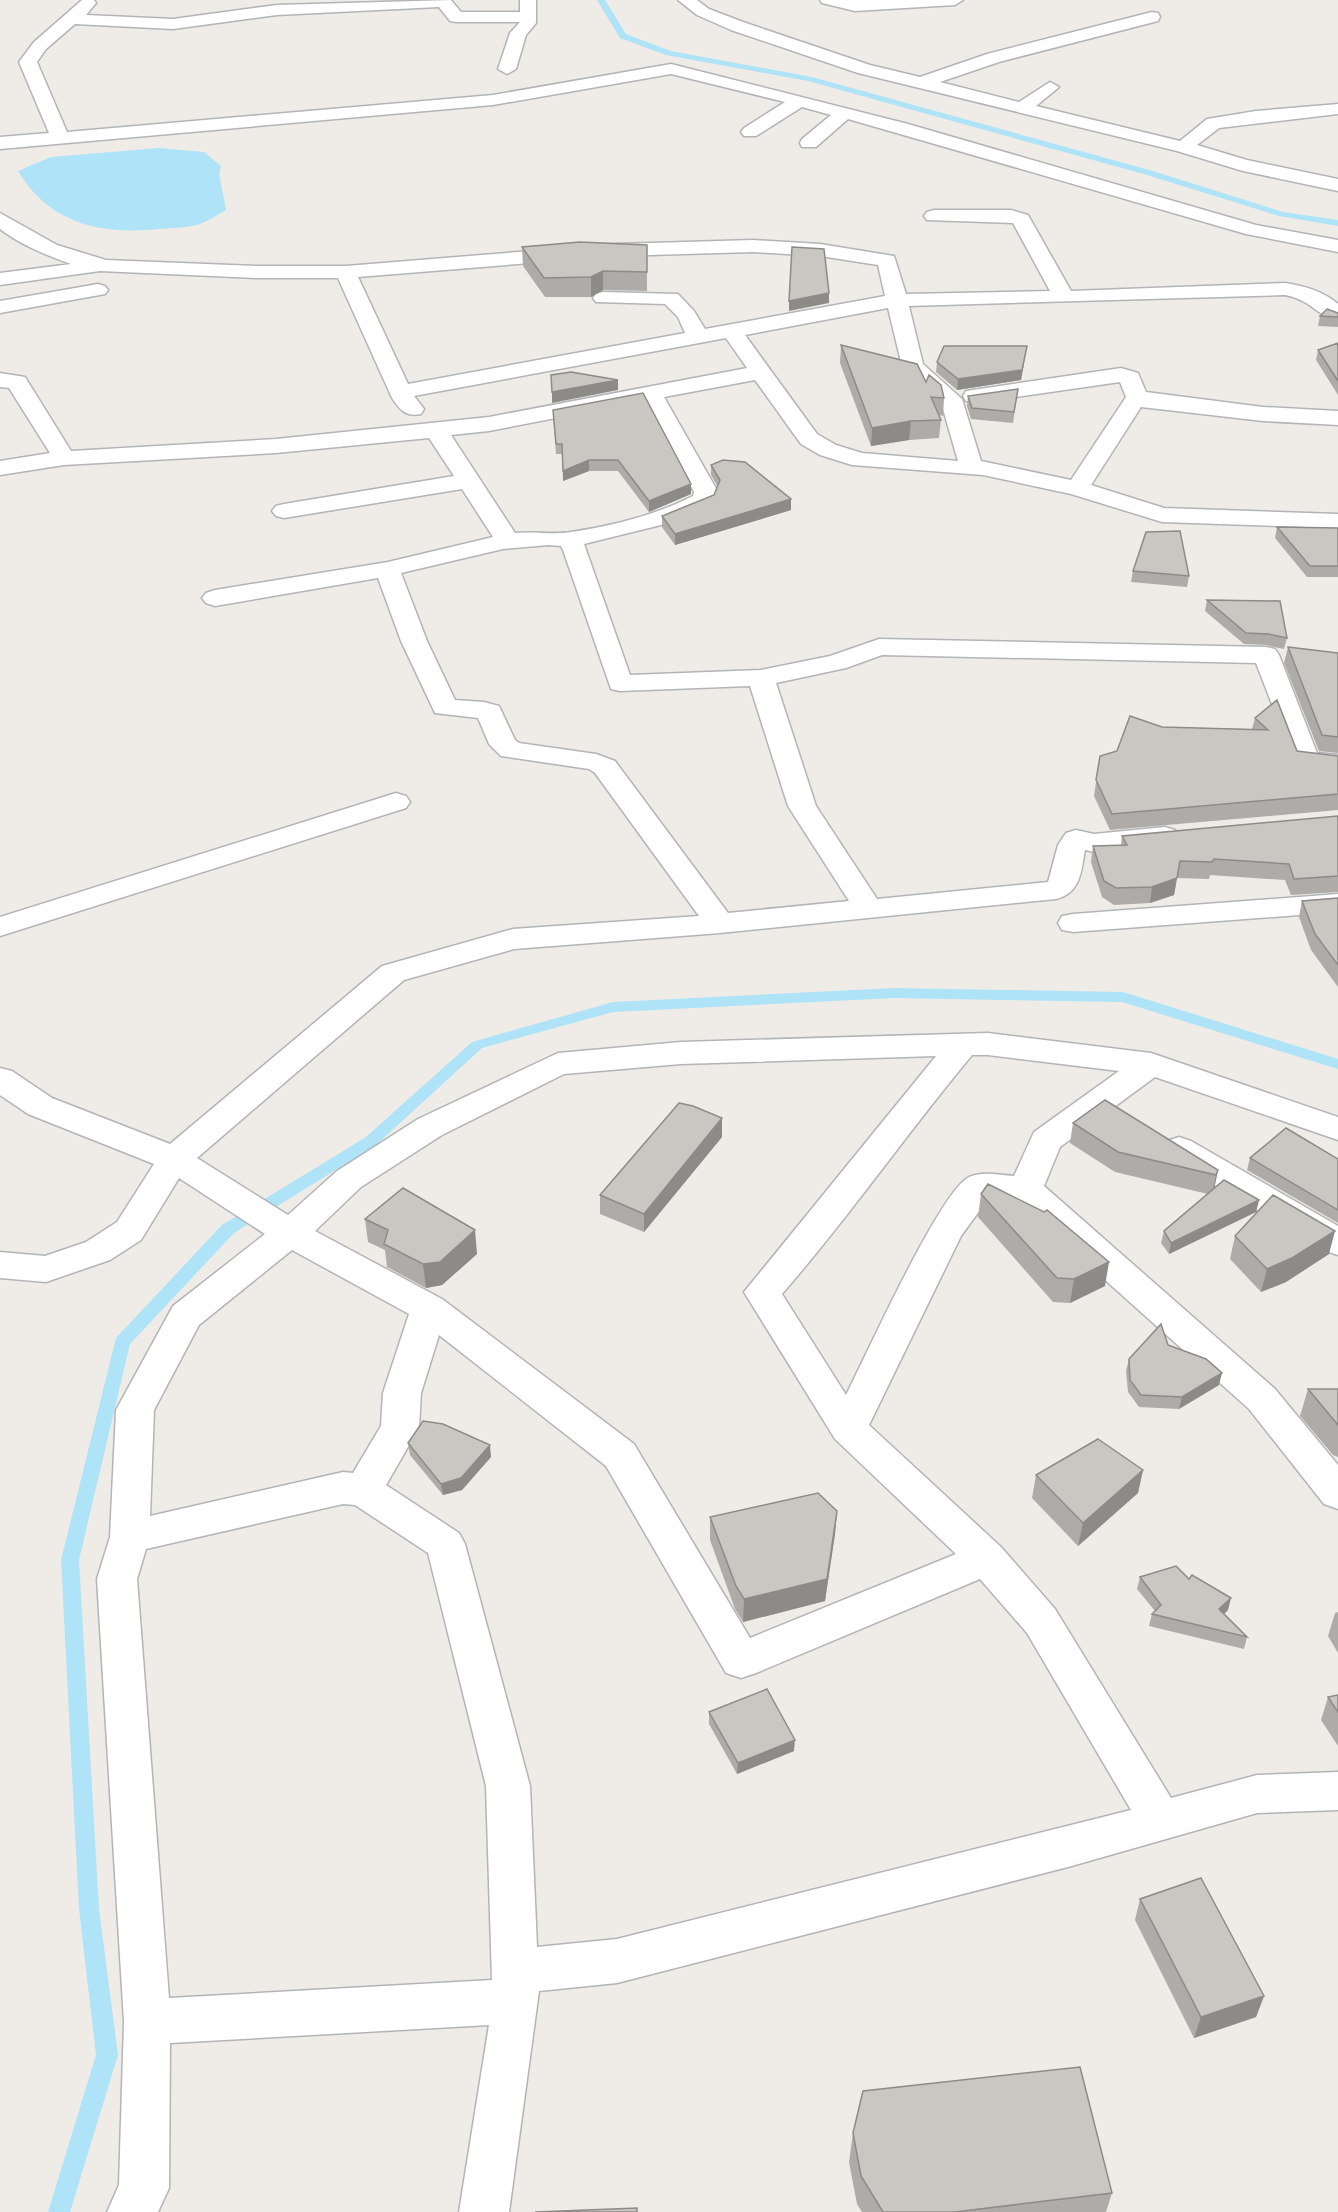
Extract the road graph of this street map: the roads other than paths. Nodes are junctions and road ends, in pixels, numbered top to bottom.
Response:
1 (90, 0) edge
2 (686, 0) edge
3 (828, 0) edge
4 (956, 0) edge
5 (528, 9) edge
6 (1152, 17) dead end
7 (74, 19) junction
8 (507, 69) dead end
9 (921, 83) junction
10 (1050, 87) dead end
11 (799, 101) junction
12 (1022, 108) junction
13 (1338, 109) edge
14 (844, 113) junction
15 (750, 132) dead end
16 (60, 137) junction
17 (809, 142) dead end
18 (0, 143) edge
19 (1183, 147) junction
20 (1338, 185) edge
21 (934, 216) dead end
22 (0, 219) edge
23 (1338, 246) edge
24 (106, 266) junction
25 (345, 272) junction
26 (0, 279) edge
27 (98, 290) dead end
28 (1064, 297) junction
29 (603, 298) dead end
30 (897, 300) junction
31 (0, 307) edge
32 (1338, 316) edge
33 (731, 330) junction
34 (698, 337) junction
35 (761, 372) junction
36 (0, 380) edge
37 (400, 392) junction
38 (651, 393) junction
39 (951, 399) junction
40 (1138, 400) junction
41 (1338, 418) edge
42 (436, 430) junction
43 (64, 458) junction
44 (0, 468) edge
45 (972, 470) junction
46 (469, 481) junction
47 (1077, 488) junction
48 (284, 511) dead end
49 (1338, 520) edge
50 (569, 540) junction
51 (509, 543) junction
52 (387, 569) junction
53 (215, 598) dead end
54 (761, 678) junction
55 (1338, 763) edge
56 (396, 802) dead end
57 (1198, 833) edge
58 (1338, 903) edge
59 (869, 909) junction
60 (1073, 923) dead end
61 (720, 924) junction
62 (0, 927) edge
63 (963, 1046) junction
64 (1151, 1064) junction
65 (0, 1079) edge
66 (1127, 1117) junction
67 (1338, 1129) edge
68 (174, 1159) junction
69 (1026, 1189) junction
70 (290, 1233) junction
71 (1338, 1242) edge
72 (0, 1265) edge
73 (429, 1308) junction
74 (848, 1430) junction
75 (363, 1490) junction
76 (1338, 1493) edge
77 (130, 1537) junction
78 (987, 1559) junction
79 (1338, 1791) edge
80 (1161, 1821) junction
81 (515, 1986) junction
82 (147, 2022) junction
83 (132, 2212) edge
84 (484, 2212) edge

1 - 7 street
2 - 9 street
3 - 4 street
5 - 7 street
5 - 8 street
6 - 9 street
7 - 16 street
9 - 12 street
10 - 12 street
11 - 14 street
11 - 15 street
11 - 16 street
12 - 19 street
13 - 19 street
14 - 17 street
14 - 23 street
16 - 18 street
19 - 20 street
21 - 28 street
22 - 24 street
24 - 25 street
24 - 26 street
25 - 30 street
25 - 37 street
27 - 31 street
28 - 30 street
28 - 32 street
29 - 34 street
30 - 33 street
30 - 39 street
33 - 34 street
33 - 35 street
34 - 37 street
35 - 38 street
35 - 45 street
36 - 43 street
37 - 42 street
38 - 42 street
38 - 50 street
39 - 40 street
39 - 45 street
40 - 41 street
40 - 47 street
42 - 43 street
42 - 46 street
43 - 44 street
45 - 47 street
46 - 48 street
46 - 51 street
47 - 49 street
50 - 51 street
50 - 54 street
51 - 52 street
52 - 53 street
52 - 61 street
54 - 55 street
54 - 59 street
56 - 62 street
57 - 59 street
58 - 60 street
59 - 61 street
61 - 68 street
63 - 64 street
63 - 70 street
63 - 74 street
64 - 66 street
64 - 67 street
65 - 68 street
66 - 69 street
66 - 71 street
68 - 70 street
68 - 72 street
69 - 74 street
69 - 76 street
70 - 73 street
70 - 77 street
73 - 75 street
73 - 78 street
74 - 78 street
75 - 77 street
75 - 81 street
77 - 82 street
78 - 80 street
79 - 80 street
80 - 81 street
81 - 82 street
81 - 84 street
82 - 83 street

